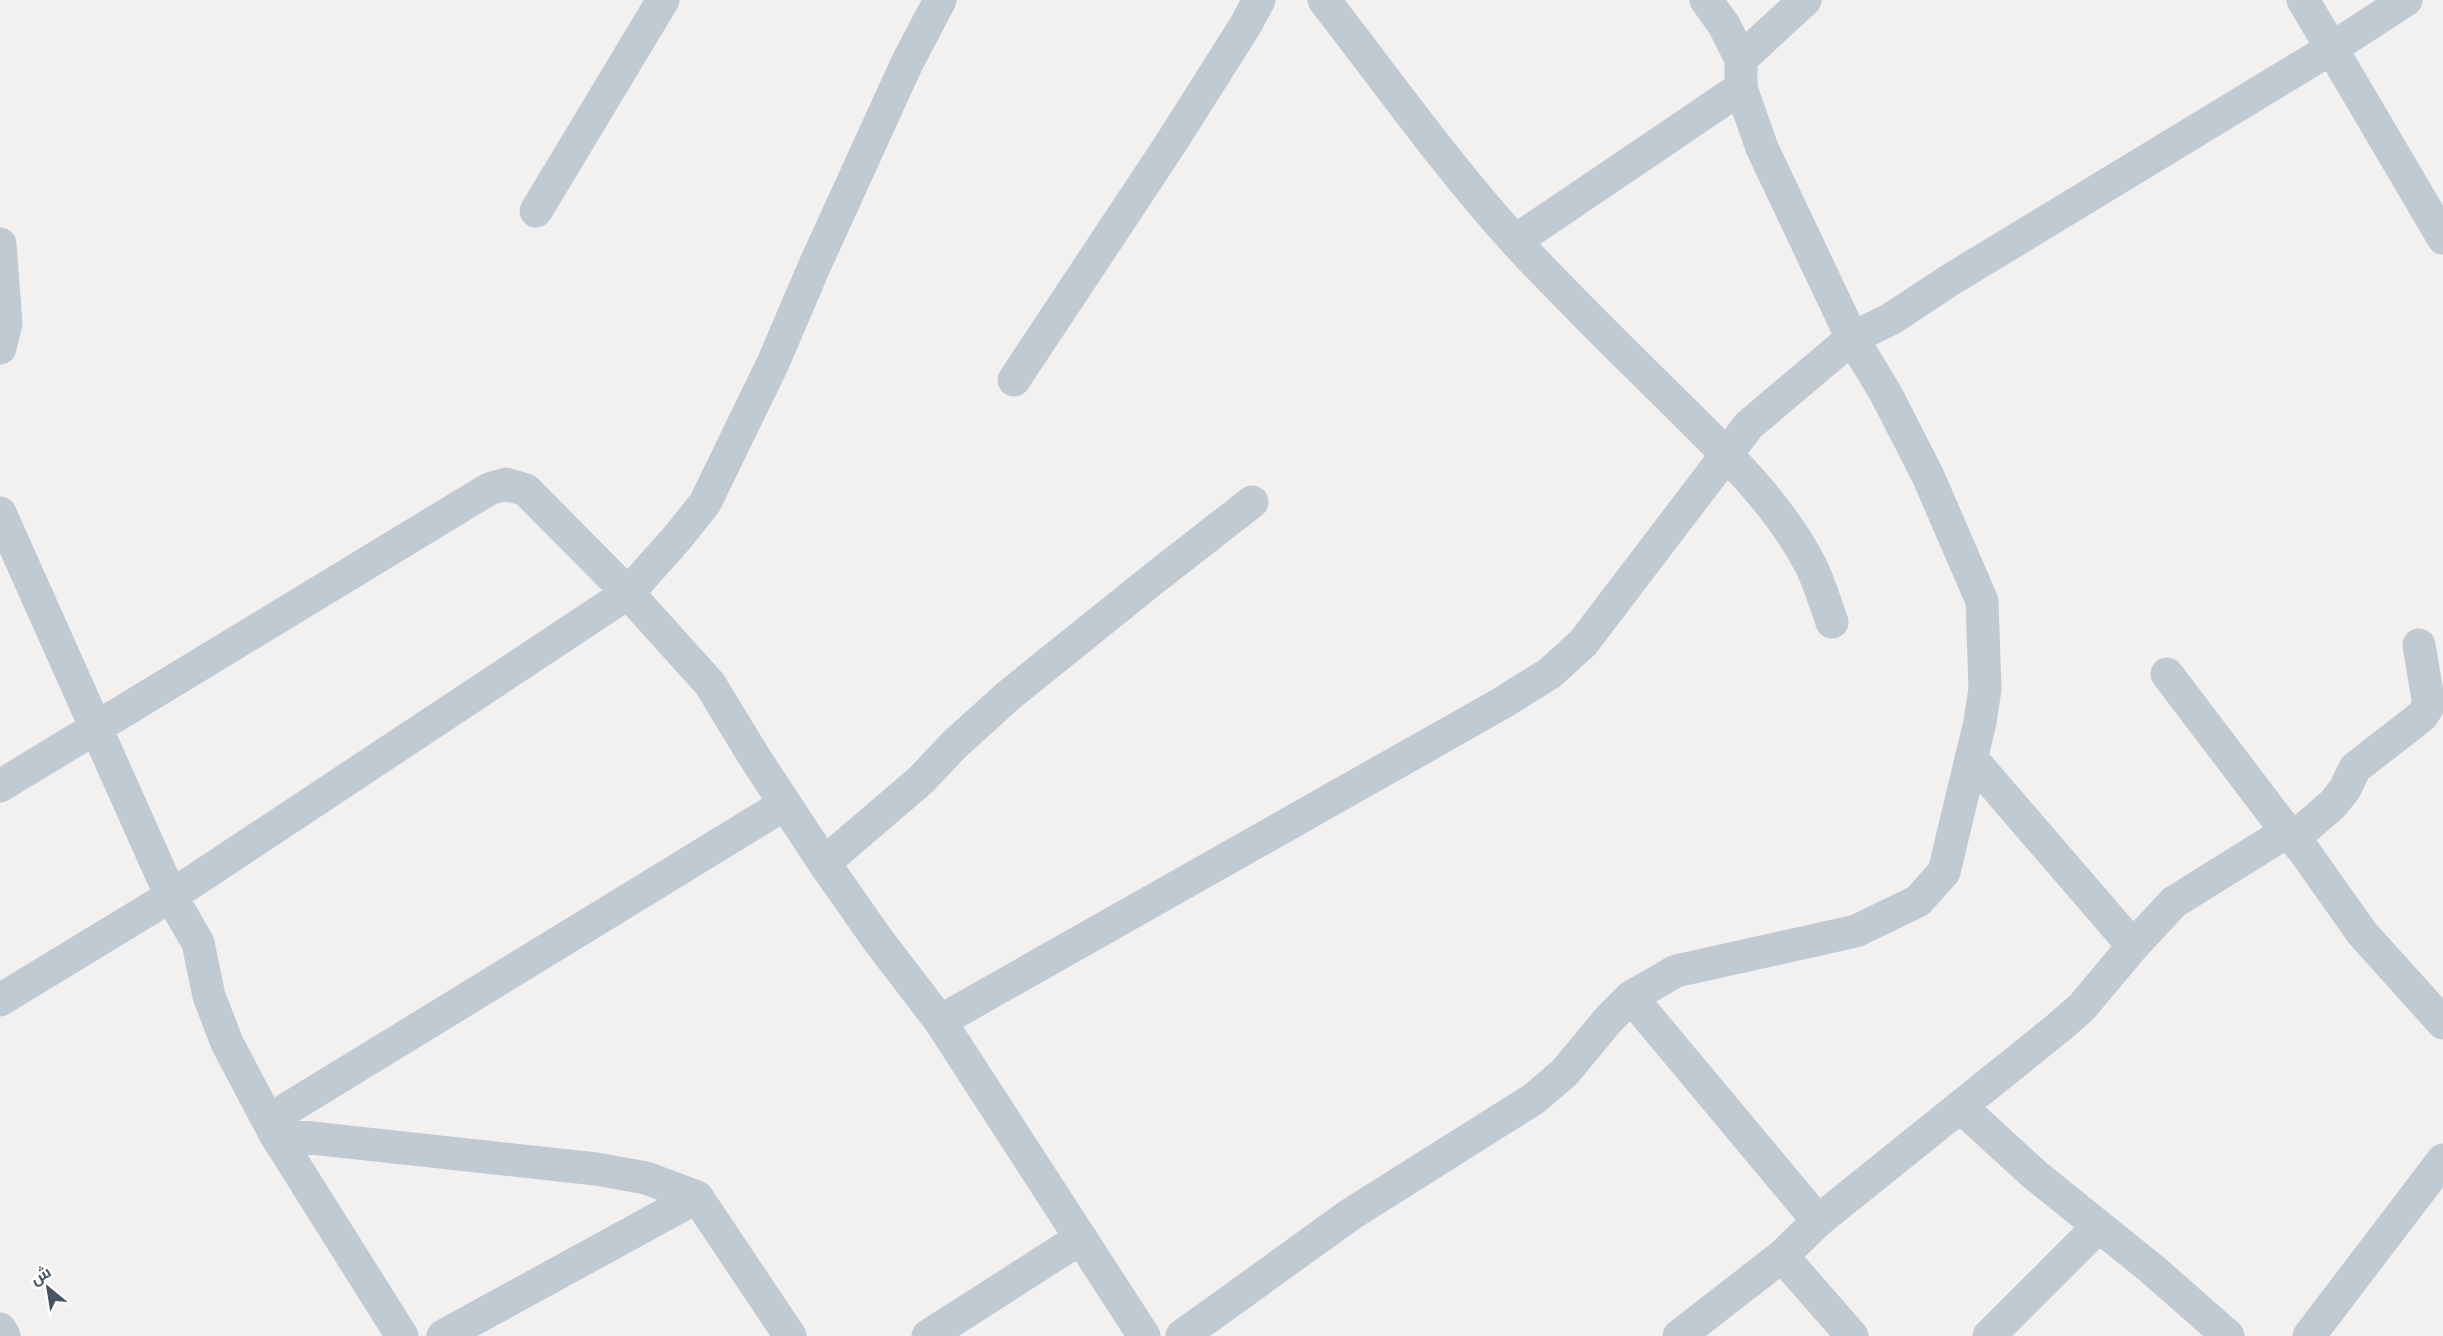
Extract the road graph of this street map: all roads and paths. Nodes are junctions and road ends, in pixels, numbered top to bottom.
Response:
1 (663, 0) edge
2 (940, 0) edge
3 (1259, 0) edge
4 (1324, 0) edge
5 (1706, 0) edge
6 (1805, 0) edge
7 (2303, 0) edge
8 (2406, 0) edge
9 (2332, 48) junction
10 (1741, 73) junction
11 (536, 211) dead end
12 (2443, 238) edge
13 (1515, 241) junction
14 (0, 244) edge
15 (1852, 338) junction
16 (0, 348) edge
17 (1014, 380) dead end
18 (1727, 454) junction
19 (1252, 502) dead end
20 (0, 513) edge
21 (628, 592) junction
22 (1832, 621) dead end
23 (2419, 645) dead end
24 (2167, 674) dead end
25 (96, 729) junction
26 (1971, 758) junction
27 (0, 786) edge
28 (785, 804) junction
29 (2291, 835) junction
30 (824, 863) junction
31 (171, 896) junction
32 (2133, 946) junction
33 (1630, 997) junction
34 (0, 1000) edge
35 (940, 1022) junction
36 (2443, 1023) edge
37 (1961, 1107) junction
38 (272, 1127) junction
39 (2443, 1160) edge
40 (697, 1197) junction
41 (1818, 1221) junction
42 (2097, 1227) junction
43 (1081, 1238) junction
44 (1782, 1256) junction
45 (0, 1329) edge
46 (4, 1336) edge
47 (402, 1336) edge
48 (443, 1336) edge
49 (790, 1336) edge
50 (928, 1336) edge
51 (1144, 1336) edge
52 (1182, 1336) edge
53 (1679, 1336) edge
54 (1852, 1336) edge
55 (1989, 1336) edge
56 (2228, 1336) edge
57 (2309, 1336) edge

1 - 11 street
2 - 21 street
3 - 17 street
4 - 13 street
5 - 10 street
6 - 10 street
7 - 9 street
8 - 9 street
9 - 12 street
9 - 15 street
10 - 13 street
10 - 15 street
13 - 18 street
14 - 16 street
15 - 18 street
15 - 26 street
18 - 22 street
18 - 35 street
19 - 30 street
20 - 25 street
21 - 25 street
21 - 28 street
21 - 31 street
23 - 29 street
24 - 29 street
25 - 27 street
25 - 31 street
26 - 32 street
26 - 33 street
28 - 30 street
28 - 38 street
29 - 32 street
29 - 36 street
30 - 35 street
31 - 34 street
31 - 38 street
32 - 37 street
33 - 41 street
33 - 52 street
35 - 43 street
37 - 41 street
37 - 42 street
38 - 40 street
38 - 47 street
39 - 57 street
40 - 48 street
40 - 49 street
41 - 44 street
42 - 55 street
42 - 56 street
43 - 50 street
43 - 51 street
44 - 53 street
44 - 54 street
45 - 46 street

